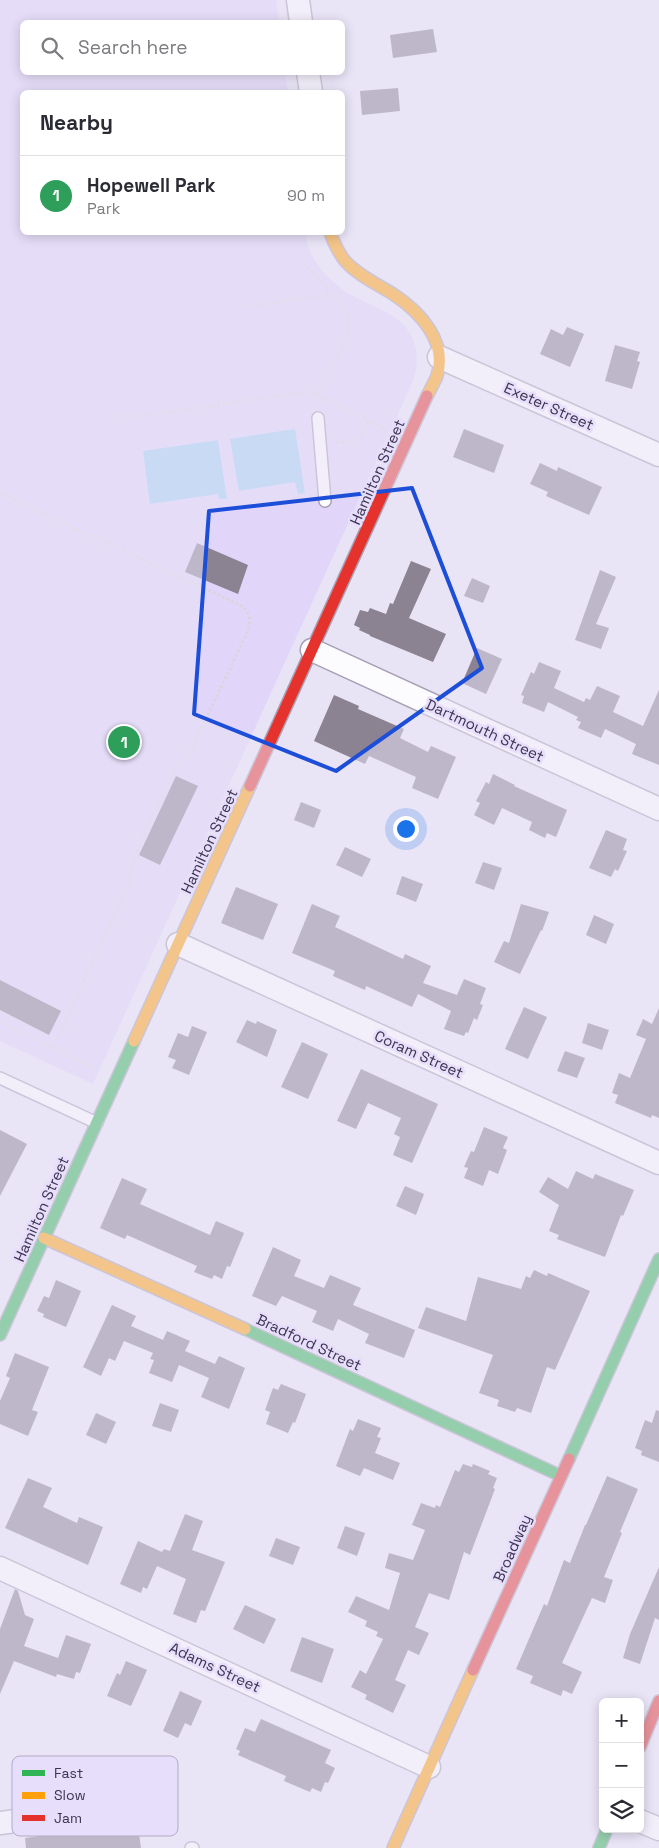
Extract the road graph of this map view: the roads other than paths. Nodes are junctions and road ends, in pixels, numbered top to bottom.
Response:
1 (298, 0) edge
2 (301, 20) edge
3 (308, 75) edge
4 (311, 90) edge
5 (331, 235) edge
6 (439, 356) junction
7 (318, 418) dead end
8 (659, 455) edge
9 (325, 502) dead end
10 (312, 650) junction
11 (659, 809) edge
12 (178, 944) junction
13 (0, 1078) edge
14 (97, 1123) junction
15 (659, 1163) edge
16 (44, 1238) junction
17 (659, 1260) edge
18 (654, 1286) edge
19 (0, 1335) edge
20 (561, 1476) junction
21 (0, 1568) edge
22 (659, 1701) edge
23 (642, 1743) edge
24 (429, 1767) junction
25 (644, 1823) edge
26 (659, 1829) edge
27 (605, 1833) edge
28 (392, 1848) edge
29 (599, 1848) edge

1 - 2 street
3 - 4 street
5 - 6 street
6 - 8 street, Exeter Street
6 - 10 street, Hamilton Street
7 - 9 lane
10 - 11 street, Dartmouth Street
10 - 12 street, Hamilton Street
12 - 14 street, Hamilton Street
12 - 15 street, Coram Street
13 - 14 lane
14 - 16 street, Hamilton Street
16 - 19 street, Hamilton Street
16 - 20 street, Bradford Street
17 - 18 street, Broadway
18 - 20 street, Broadway
20 - 24 street, Broadway
21 - 24 street, Adams Street
22 - 23 street
24 - 28 street, Broadway
25 - 26 street
27 - 29 street

